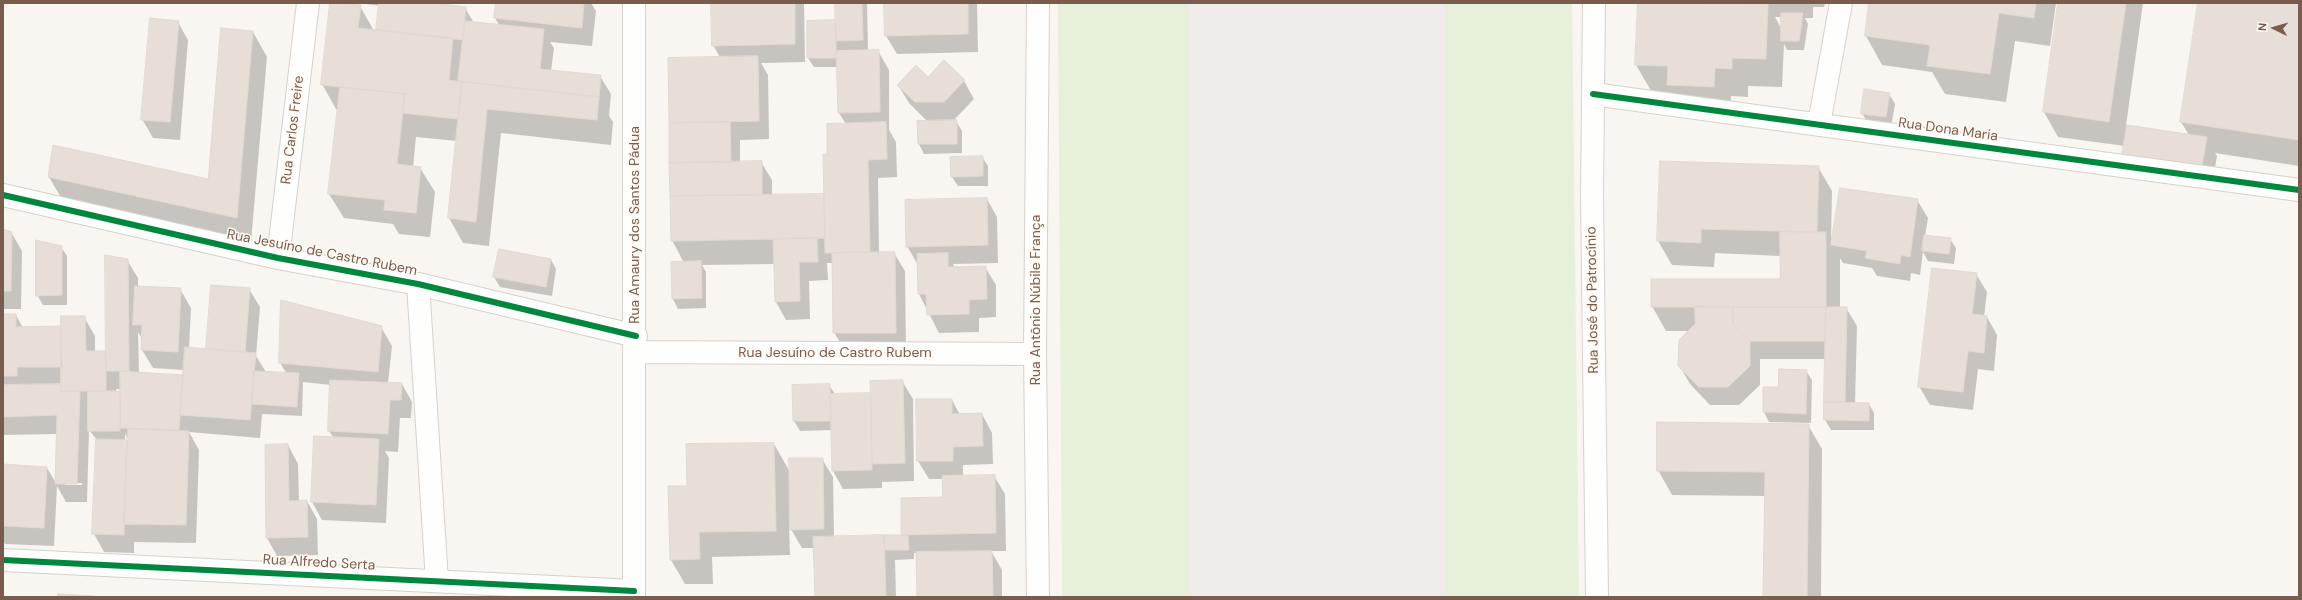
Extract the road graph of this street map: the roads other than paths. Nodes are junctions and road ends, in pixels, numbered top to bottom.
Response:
1 (308, 3) edge
2 (634, 3) edge
3 (1038, 3) edge
4 (1594, 3) edge
5 (1840, 3) edge
6 (1593, 94) junction
7 (1819, 124) junction
8 (2299, 190) edge
9 (3, 196) edge
10 (278, 258) junction
11 (418, 284) junction
12 (636, 344) junction
13 (1036, 354) junction
14 (3, 560) edge
15 (437, 581) junction
16 (634, 594) edge
17 (1038, 597) edge
18 (1596, 597) edge

1 - 10 street, Rua Carlos Freire
2 - 12 street, Rua Amaury dos Santos Pádua
3 - 13 street, Rua Antônio Núbile França
4 - 6 street, Rua José do Patrocínio
5 - 7 street
6 - 7 street, Rua Dona Maria
6 - 18 street, Rua José do Patrocínio
7 - 8 street, Rua Dona Maria
9 - 10 street, Rua Jesuíno de Castro Rubem
10 - 11 street, Rua Jesuíno de Castro Rubem
11 - 12 street, Rua Jesuíno de Castro Rubem
11 - 15 street
12 - 13 street, Rua Jesuíno de Castro Rubem
12 - 16 street, Rua Amaury dos Santos Pádua
13 - 17 street, Rua Antônio Núbile França
14 - 15 street, Rua Alfredo Serta
15 - 16 street, Rua Alfredo Serta

